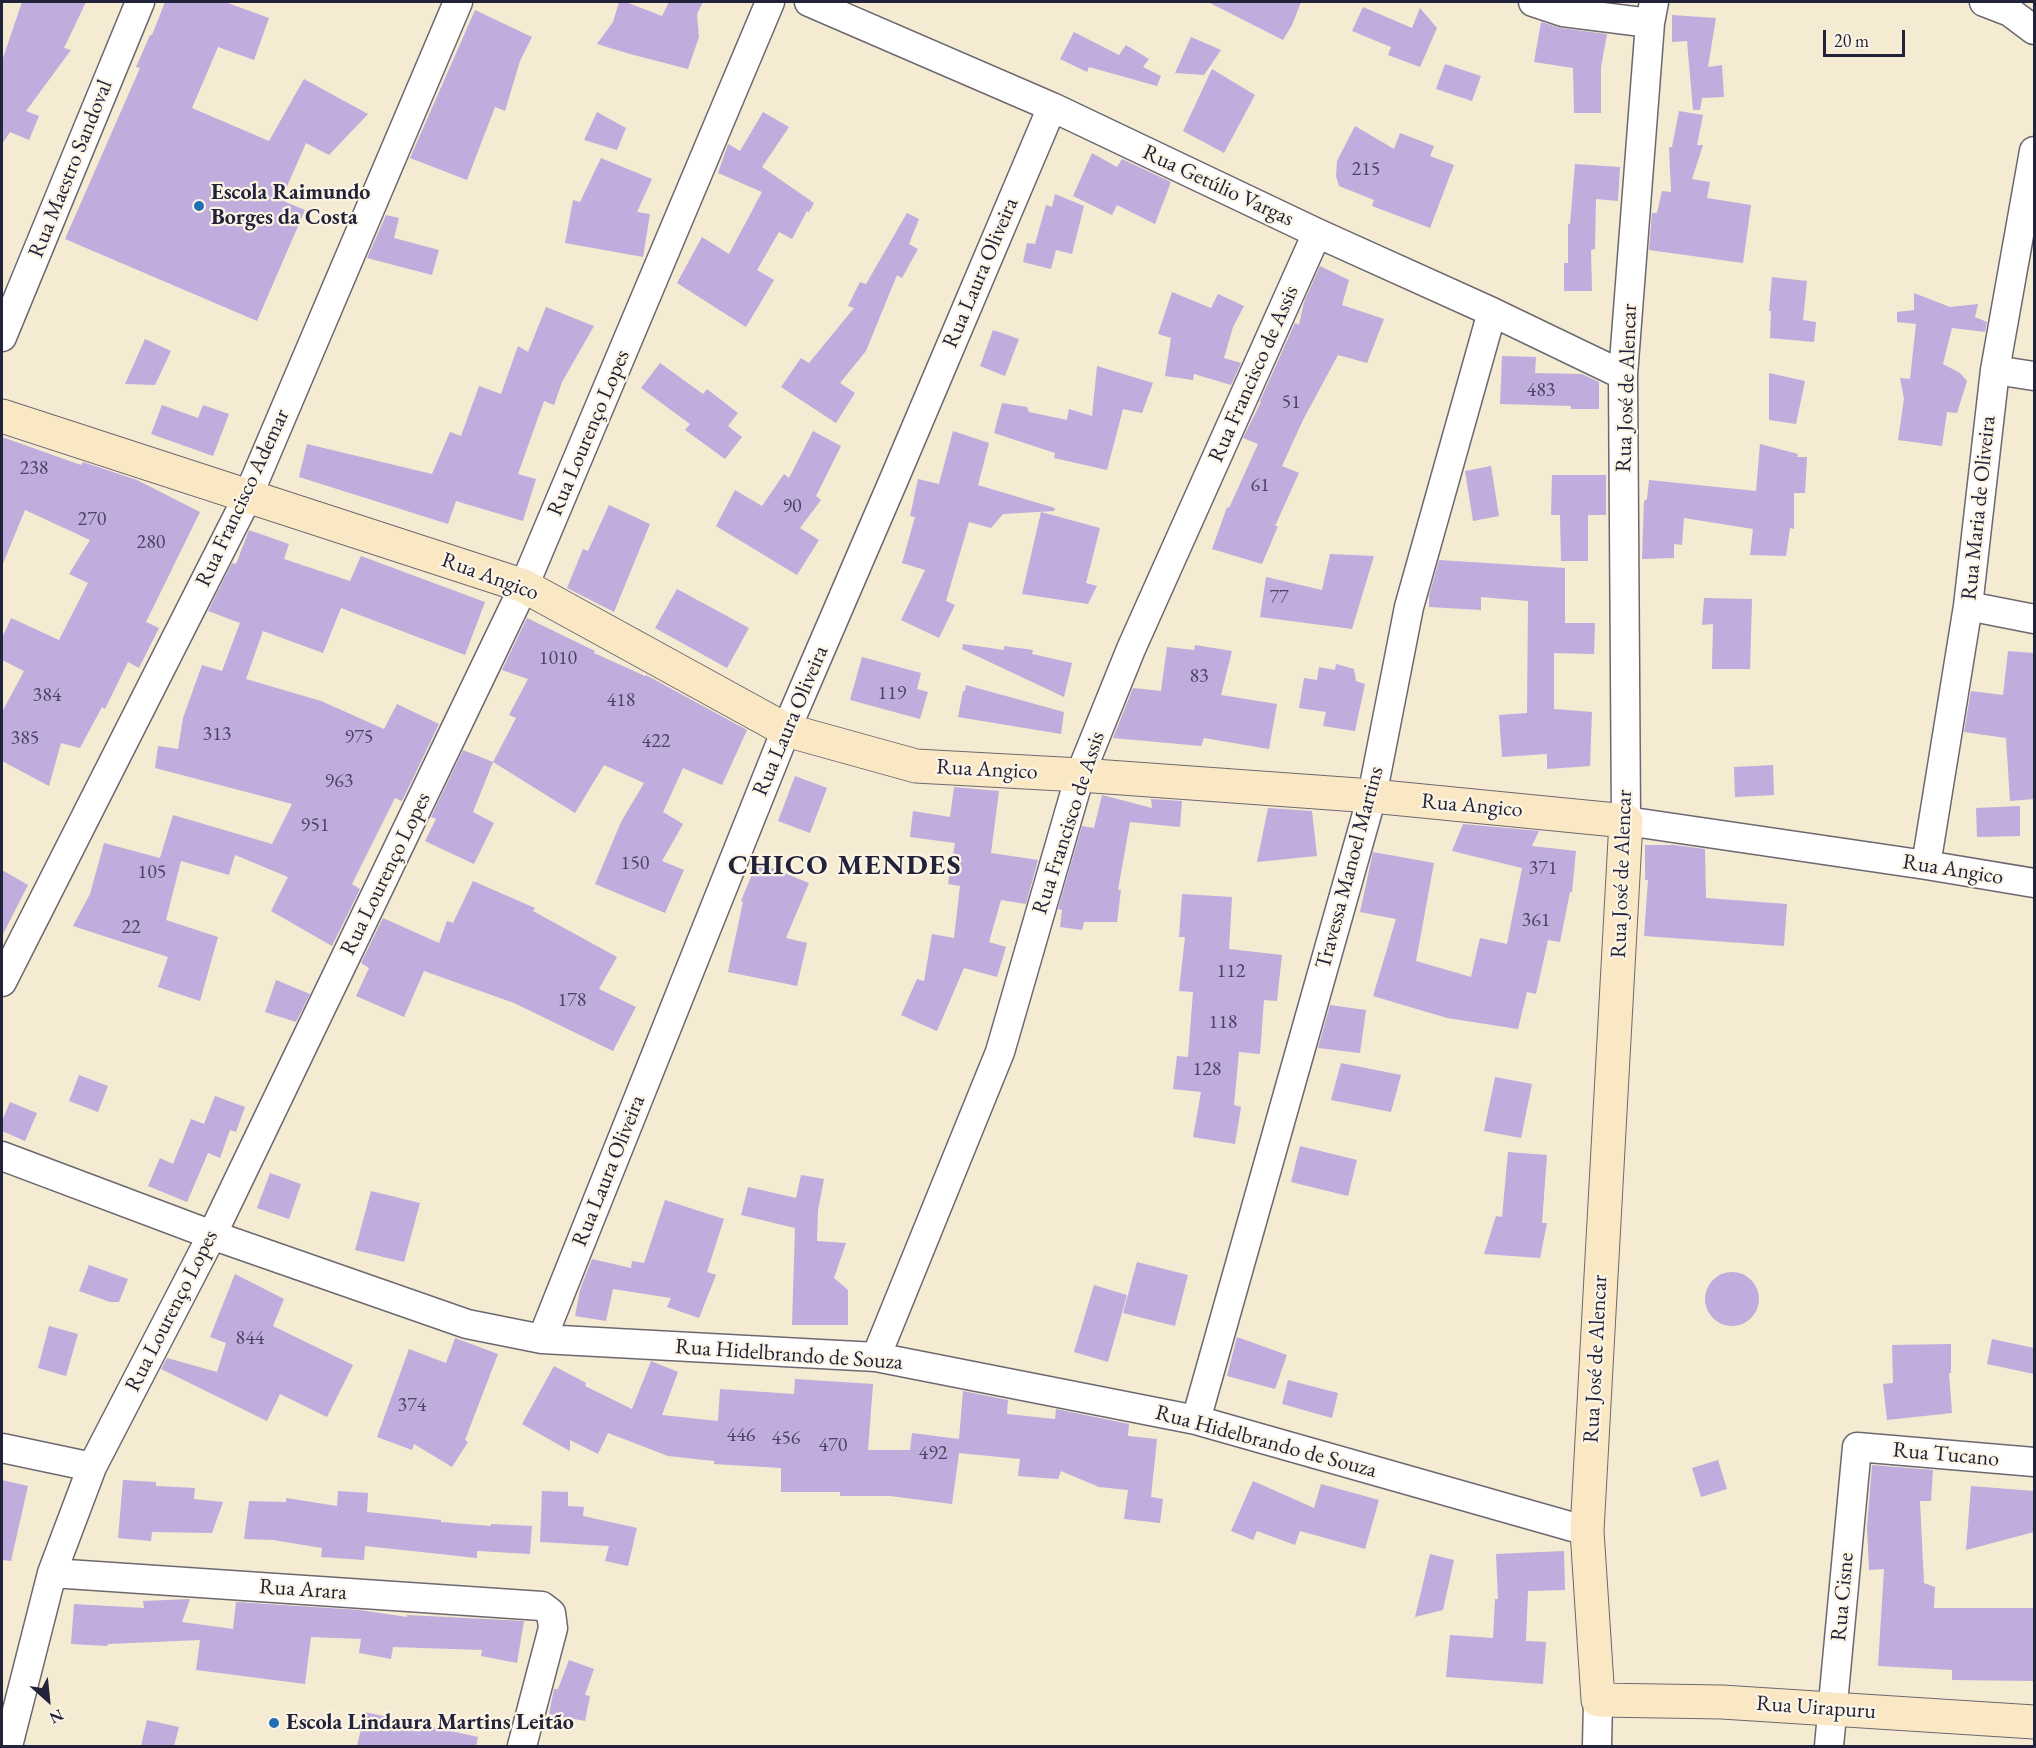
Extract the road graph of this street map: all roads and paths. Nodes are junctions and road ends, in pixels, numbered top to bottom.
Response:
1 (140, 2) edge
2 (458, 2) edge
3 (770, 2) edge
4 (809, 2) edge
5 (1533, 2) edge
6 (1984, 2) edge
7 (1652, 12) edge
8 (2025, 16) edge
9 (1052, 107) junction
10 (2034, 151) edge
11 (1317, 233) junction
12 (1492, 312) junction
13 (2, 337) edge
14 (1995, 370) junction
15 (1623, 375) junction
16 (2034, 376) edge
17 (2, 416) edge
18 (248, 496) junction
19 (524, 586) junction
20 (1968, 606) junction
21 (2034, 619) edge
22 (786, 730) junction
23 (1080, 775) junction
24 (1372, 796) junction
25 (1626, 821) junction
26 (1926, 865) junction
27 (2034, 883) edge
28 (2, 982) edge
29 (2, 1156) edge
30 (212, 1235) junction
31 (542, 1339) junction
32 (876, 1357) junction
33 (1196, 1420) junction
34 (1857, 1447) joint
35 (2, 1448) edge
36 (2034, 1462) edge
37 (92, 1467) junction
38 (1587, 1531) junction
39 (52, 1573) junction
40 (1598, 1700) junction
41 (1833, 1709) junction
42 (2034, 1722) edge
43 (8, 1746) edge
44 (522, 1746) edge
45 (1597, 1746) edge
46 (1829, 1746) edge

1 - 13 street, Rua Maestro Sandoval
2 - 18 street, Rua Francisco Ademar
3 - 19 street, Rua Lourenço Lopes
4 - 9 street, Rua Getúlio Vargas
5 - 7 street
6 - 8 street
7 - 15 street, Rua José de Alencar
9 - 11 street, Rua Getúlio Vargas
9 - 22 street, Rua Laura Oliveira
10 - 14 street, Rua Maria de Oliveira
11 - 12 street, Rua Getúlio Vargas
11 - 23 street, Rua Francisco de Assis
12 - 15 street, Rua Getúlio Vargas
12 - 24 street, Travessa Manoel Martins
14 - 16 street
14 - 20 street, Rua Maria de Oliveira
15 - 25 street, Rua José de Alencar
17 - 18 street, Rua Angico
18 - 19 street, Rua Angico
18 - 28 street, Rua Francisco Ademar
19 - 22 street, Rua Angico
19 - 30 street, Rua Lourenço Lopes
20 - 21 street
20 - 26 street, Rua Maria de Oliveira
22 - 23 street, Rua Angico
22 - 31 street, Rua Laura Oliveira
23 - 24 street, Rua Angico
23 - 32 street, Rua Francisco de Assis
24 - 25 street, Rua Angico
24 - 33 street, Travessa Manoel Martins
25 - 26 street, Rua Angico
25 - 38 street, Rua José de Alencar
26 - 27 street, Rua Angico
29 - 30 street, Rua Hidelbrando de Souza
30 - 31 street, Rua Hidelbrando de Souza
30 - 37 street, Rua Lourenço Lopes
31 - 32 street, Rua Hidelbrando de Souza
32 - 33 street, Rua Hidelbrando de Souza
33 - 38 street, Rua Hidelbrando de Souza
34 - 36 street, Rua Tucano
34 - 41 street, Rua Cisne
35 - 37 street
37 - 39 street, Rua Lourenço Lopes
38 - 40 street, Rua José de Alencar
39 - 43 street, Rua Lourenço Lopes
39 - 44 street, Rua Arara
40 - 41 street, Rua Uirapuru
40 - 45 street, Rua José de Alencar
41 - 42 street, Rua Uirapuru
41 - 46 street, Rua Cisne

